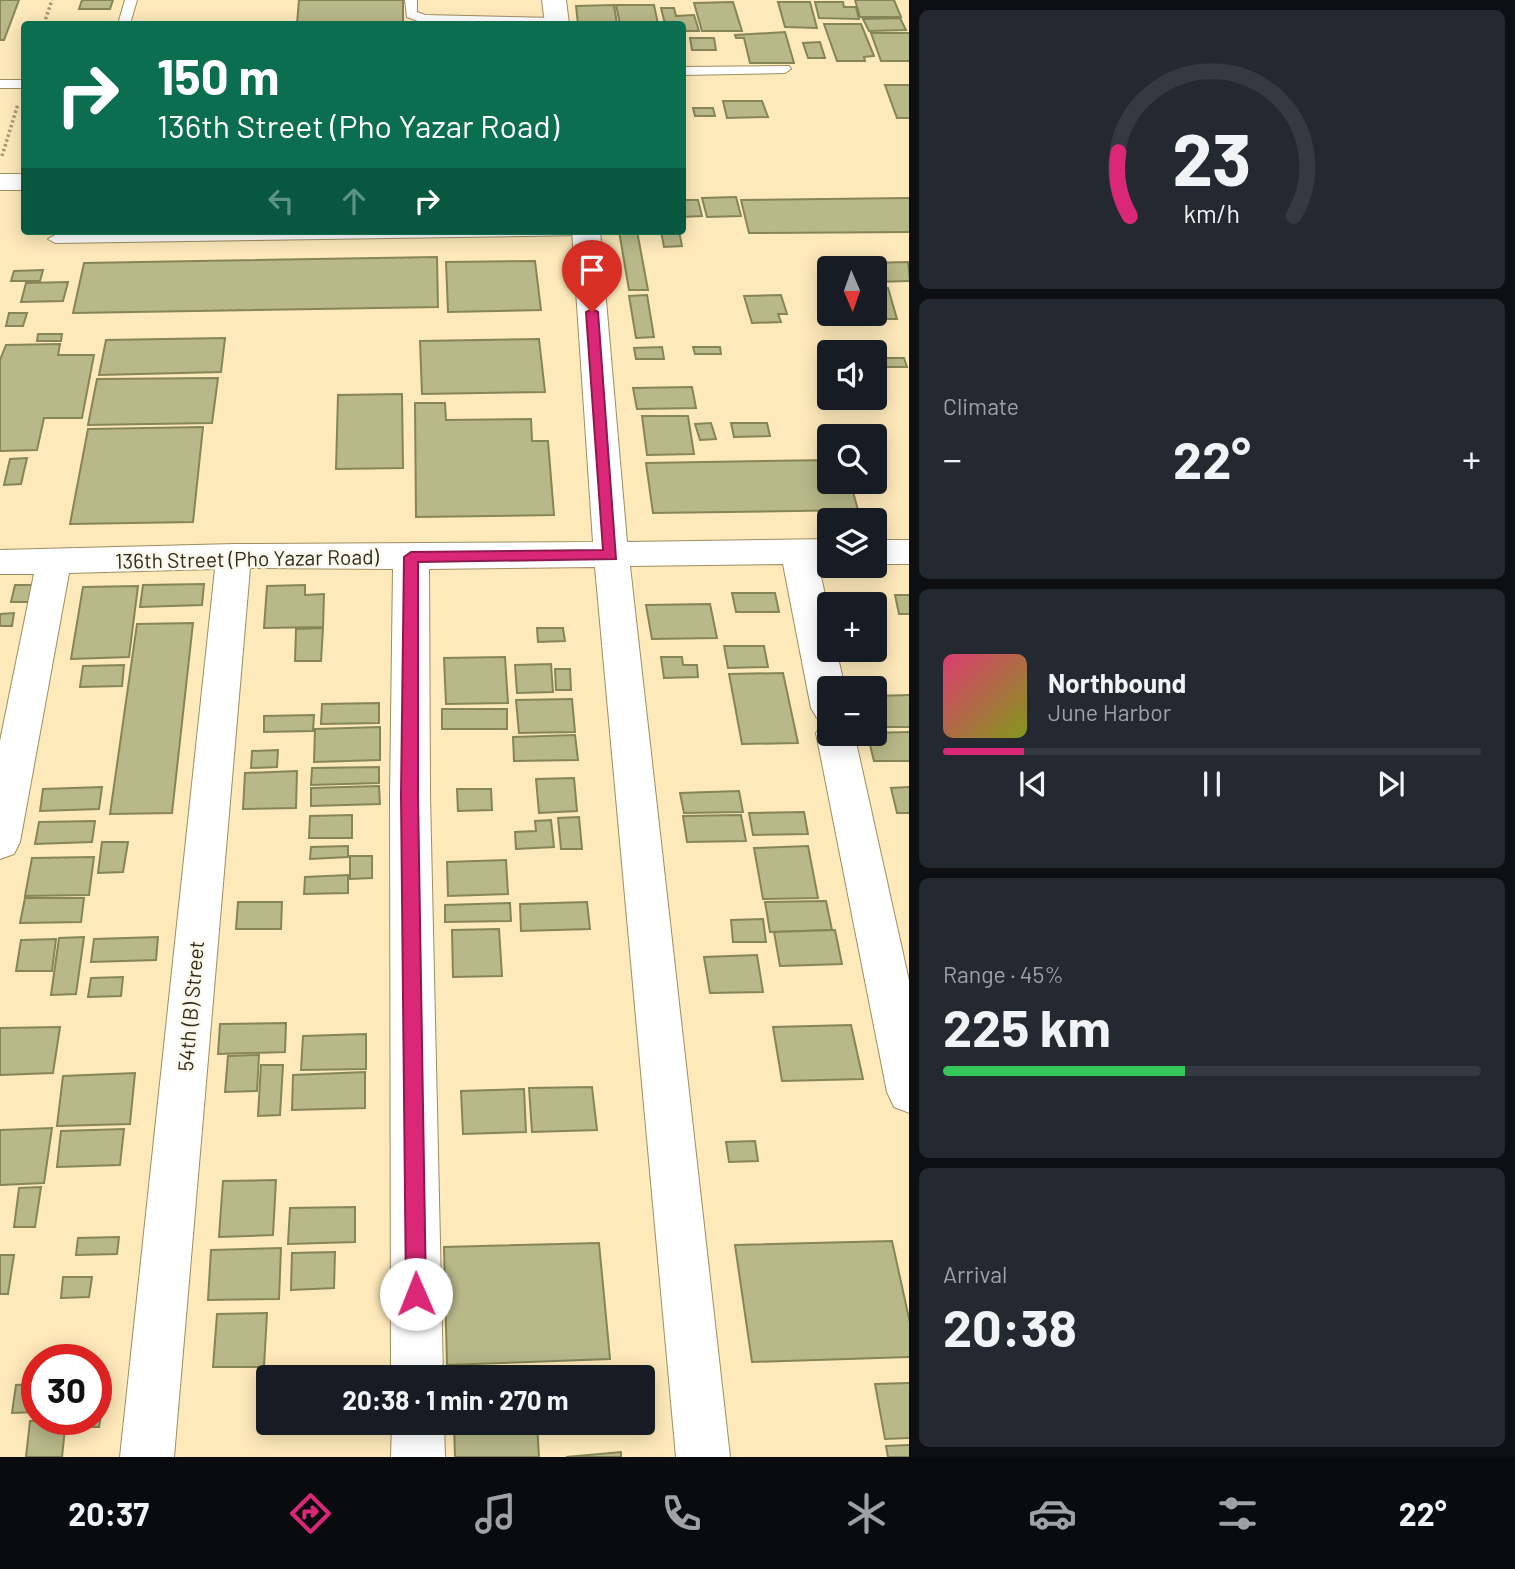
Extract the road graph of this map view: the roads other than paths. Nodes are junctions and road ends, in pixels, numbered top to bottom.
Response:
1 (131, 0) edge
2 (411, 0) edge
3 (556, 15) edge
4 (125, 21) edge
5 (785, 69) dead end
6 (686, 71) edge
7 (0, 84) edge
8 (21, 84) edge
9 (0, 182) edge
10 (21, 182) edge
11 (320, 235) edge
12 (586, 235) edge
13 (55, 239) dead end
14 (814, 551) edge
15 (887, 551) edge
16 (909, 552) edge
17 (611, 555) junction
18 (234, 556) junction
19 (411, 557) junction
20 (54, 561) junction
21 (0, 562) edge
22 (827, 676) edge
23 (838, 746) edge
24 (0, 842) edge
25 (909, 1092) edge
26 (417, 1365) edge
27 (418, 1435) edge
28 (147, 1457) edge
29 (418, 1457) edge
30 (703, 1457) edge

1 - 4 lane
2 - 3 lane
5 - 6 lane
7 - 8 lane
9 - 10 street
11 - 13 lane
12 - 17 street
14 - 17 street, 136th Street (Pho Yazar Road)
14 - 22 street
15 - 16 street
17 - 19 street, 136th Street (Pho Yazar Road)
17 - 30 street
18 - 19 street, 136th Street (Pho Yazar Road)
18 - 20 street, 136th Street (Pho Yazar Road)
18 - 28 street, 54th (B) Street
19 - 26 street
20 - 21 street, 136th Street (Pho Yazar Road)
20 - 24 street
23 - 25 street
27 - 29 street

